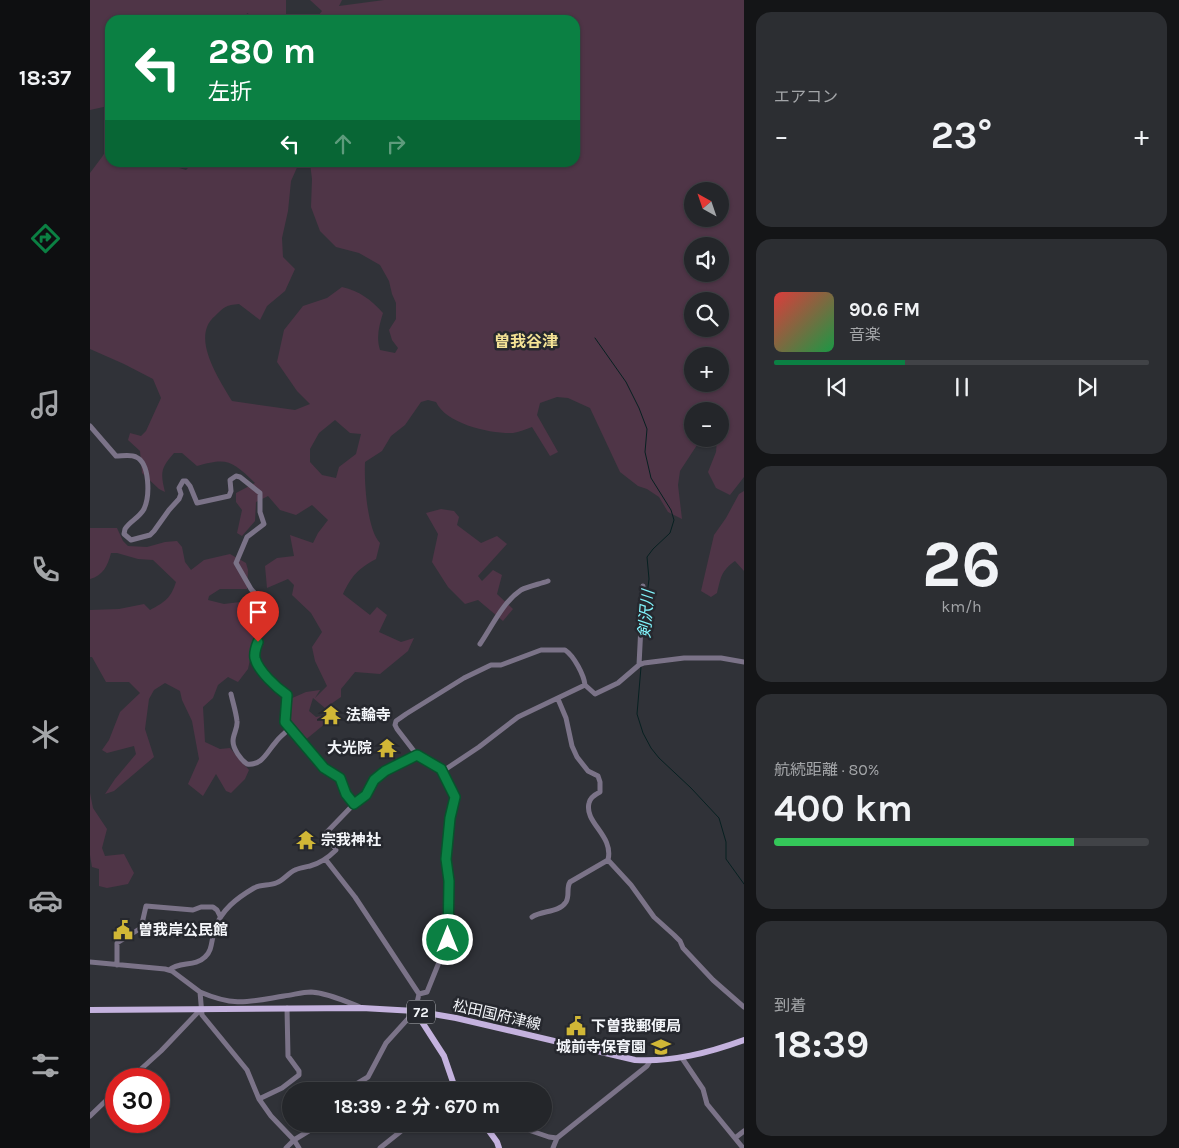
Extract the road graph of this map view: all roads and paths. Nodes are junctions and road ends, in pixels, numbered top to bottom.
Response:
1 (90, 426) edge
2 (548, 581) dead end
3 (643, 586) dead end
4 (480, 644) dead end
5 (744, 662) edge
6 (641, 664) junction
7 (585, 686) junction
8 (231, 694) dead end
9 (558, 699) junction
10 (290, 728) junction
11 (417, 755) junction
12 (443, 772) junction
13 (354, 804) junction
14 (326, 860) junction
15 (608, 860) junction
16 (220, 916) junction
17 (532, 918) dead end
18 (90, 962) edge
19 (117, 964) junction
20 (169, 970) junction
21 (200, 992) junction
22 (419, 994) junction
23 (744, 1007) edge
24 (202, 1008) junction
25 (287, 1008) junction
26 (362, 1008) junction
27 (90, 1010) edge
28 (415, 1011) junction
29 (744, 1040) edge
30 (682, 1058) junction
31 (650, 1061) junction
32 (142, 1068) edge
33 (360, 1082) edge
34 (452, 1082) edge
35 (259, 1099) junction
36 (105, 1102) edge
37 (90, 1116) edge
38 (744, 1131) edge
39 (307, 1132) edge
40 (400, 1132) edge
41 (490, 1132) edge
42 (534, 1132) edge
43 (557, 1138) junction
44 (735, 1138) junction
45 (294, 1140) junction
46 (286, 1148) edge
47 (298, 1148) edge
48 (380, 1148) edge
49 (499, 1148) edge
50 (553, 1148) edge
51 (743, 1148) edge

1 - 10 street
2 - 4 street
3 - 6 street
5 - 6 street
6 - 7 street
7 - 9 street
7 - 11 street
8 - 10 street
9 - 12 street
9 - 15 street
10 - 13 street
11 - 12 street
11 - 13 street
12 - 22 street
13 - 14 street
14 - 16 street
14 - 22 street
15 - 17 street
15 - 23 street
16 - 19 street
16 - 20 street
18 - 19 street
19 - 20 street
20 - 21 street
21 - 24 street
21 - 26 street
22 - 28 street
24 - 25 main road, 松田国府津線 / 72
24 - 27 main road, 松田国府津線 / 72
24 - 32 street
24 - 35 street
25 - 26 main road, 松田国府津線 / 72
25 - 35 street
26 - 28 main road, 松田国府津線 / 72
28 - 31 main road, 松田国府津線 / 72
28 - 33 street
28 - 34 main road
29 - 30 main road, 松田国府津線 / 72
30 - 31 main road, 松田国府津線 / 72
30 - 44 street
31 - 43 street
35 - 45 street
36 - 37 street
38 - 44 street
39 - 45 street
40 - 48 street
41 - 49 main road
42 - 43 street
43 - 50 street
44 - 51 street
45 - 46 street
45 - 47 street

